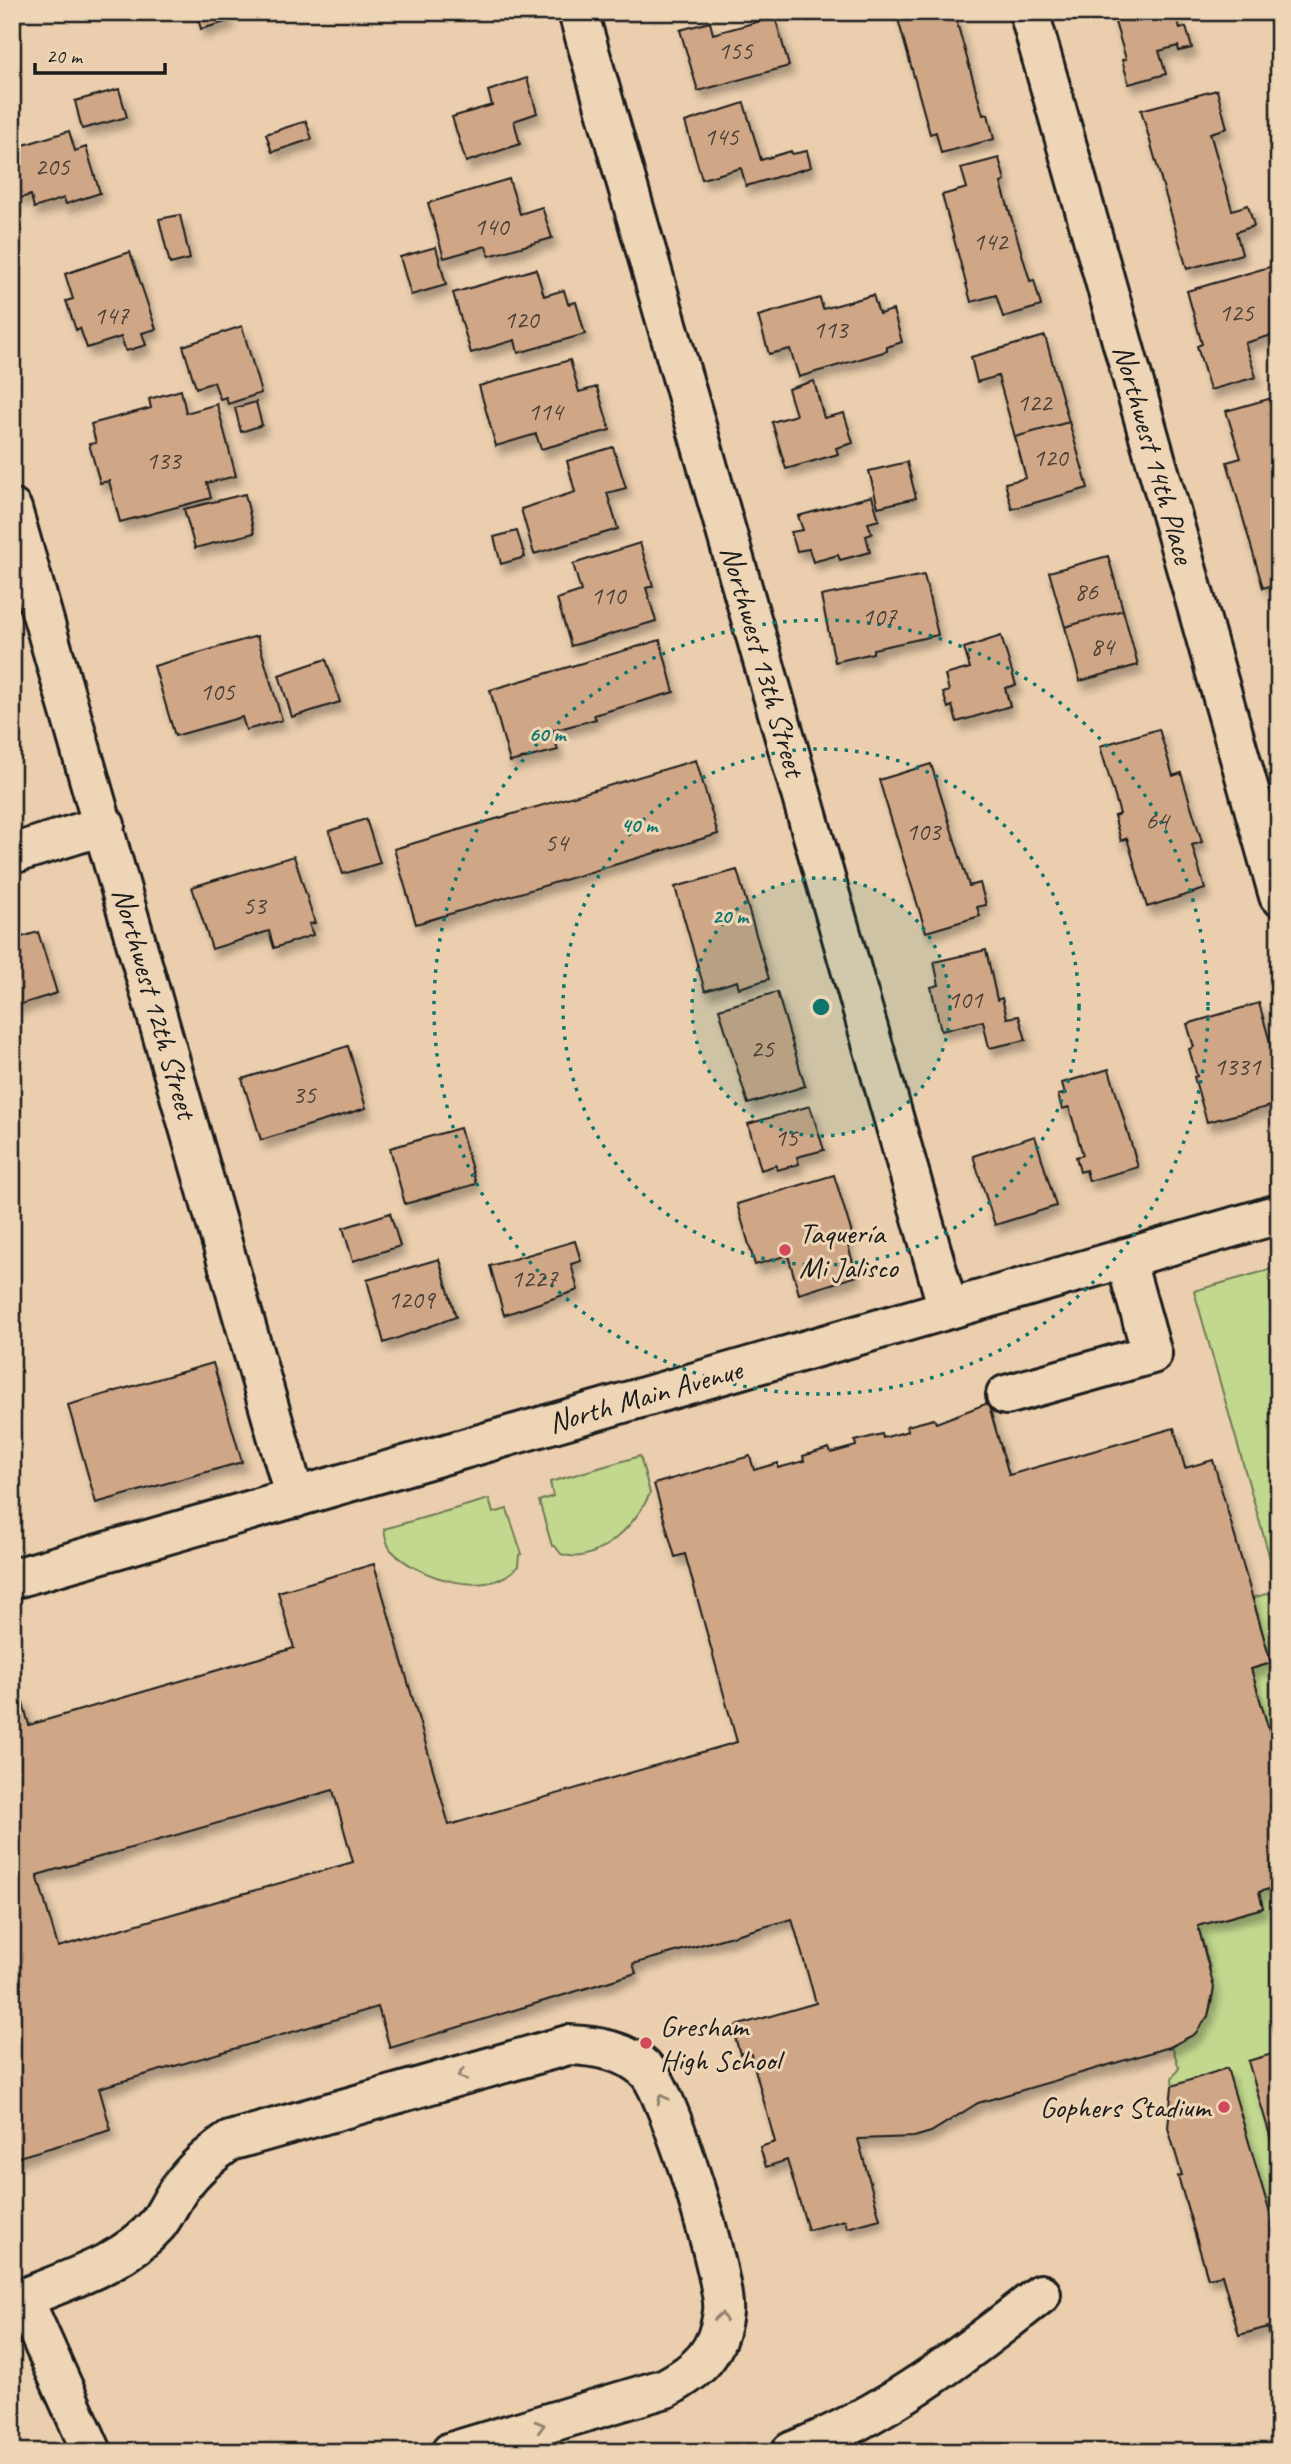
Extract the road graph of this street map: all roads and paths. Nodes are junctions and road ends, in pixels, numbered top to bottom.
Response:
1 (578, 12) edge
2 (1029, 12) edge
3 (12, 509) edge
4 (105, 825) junction
5 (12, 855) edge
6 (1279, 896) edge
7 (1279, 1214) edge
8 (1125, 1258) junction
9 (948, 1309) junction
10 (1006, 1395) dead end
11 (295, 1498) junction
12 (12, 1579) edge
13 (1041, 2294) dead end
14 (18, 2300) edge
15 (92, 2452) edge
16 (451, 2452) edge
17 (791, 2452) edge

1 - 9 street, Northwest 13th Street
2 - 6 street, Northwest 14th Place
3 - 4 street, Northwest 12th Street
4 - 5 street
4 - 11 street, Northwest 12th Street
7 - 8 street, North Main Avenue
8 - 9 street, North Main Avenue
8 - 10 street
9 - 11 street, North Main Avenue
11 - 12 street, North Main Avenue
13 - 17 street
14 - 15 street
16 -> 14 street

